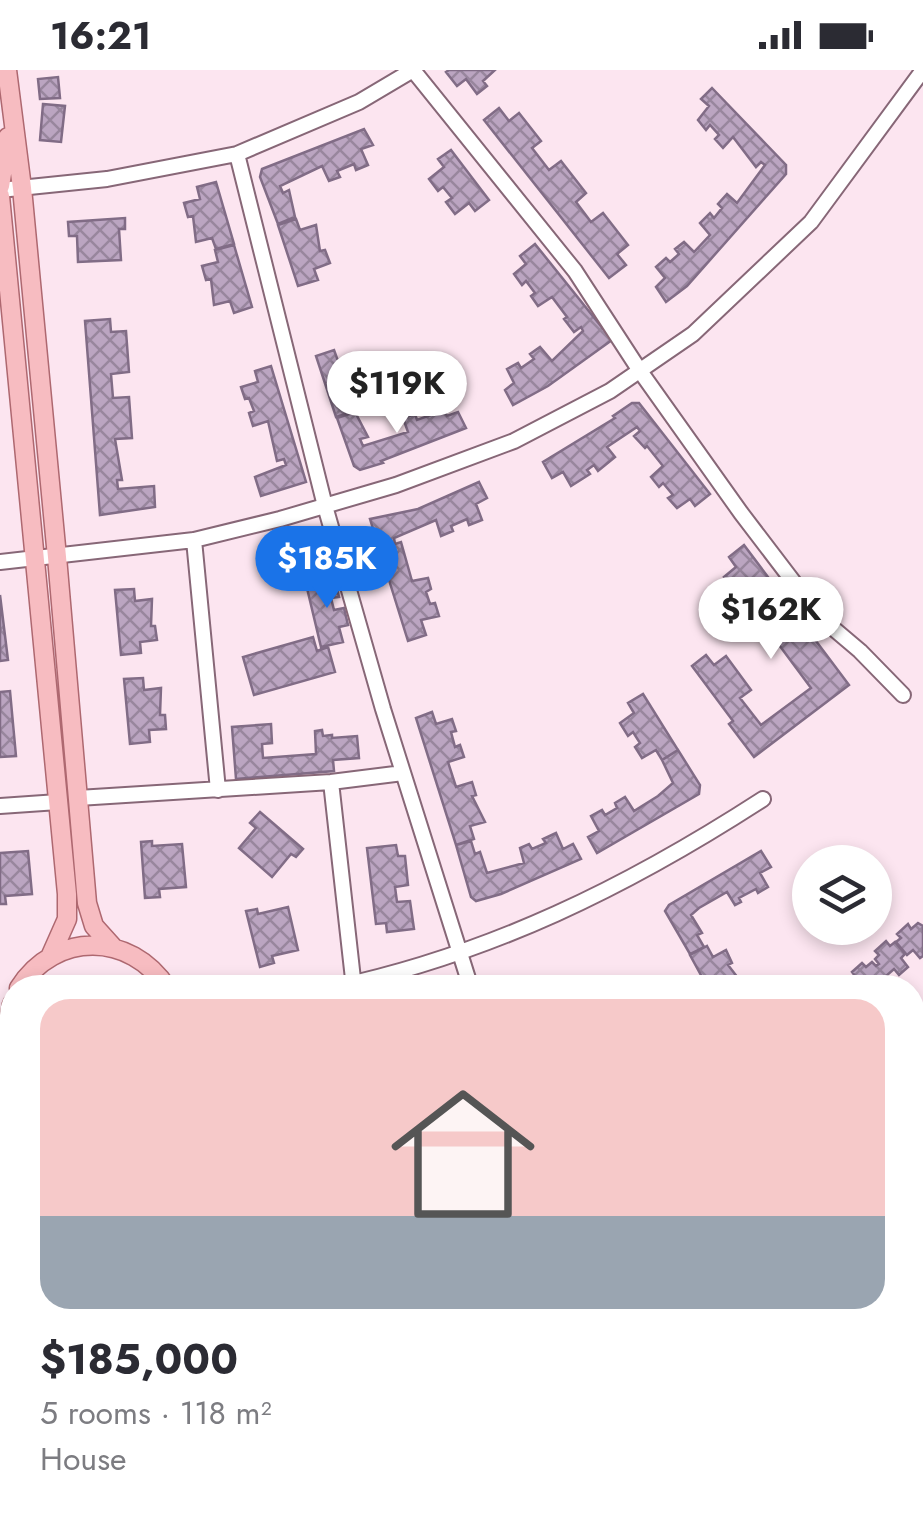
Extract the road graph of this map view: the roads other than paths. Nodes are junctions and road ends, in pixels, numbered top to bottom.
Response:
1 (7, 70) edge
2 (923, 70) edge
3 (12, 117) junction
4 (238, 154) junction
5 (22, 188) junction
6 (0, 191) edge
7 (640, 371) junction
8 (325, 506) junction
9 (194, 540) junction
10 (57, 557) junction
11 (36, 560) junction
12 (0, 562) edge
13 (903, 695) dead end
14 (403, 772) junction
15 (331, 782) junction
16 (218, 790) junction
17 (78, 798) junction
18 (763, 800) dead end
19 (58, 802) junction
20 (0, 806) edge
21 (112, 946) junction
22 (462, 954) junction
23 (51, 955) junction
24 (29, 975) edge
25 (156, 975) edge
26 (352, 975) edge
27 (388, 975) edge
28 (468, 975) edge

1 - 3 main road
2 - 7 street
3 - 5 main road
3 - 6 main road
4 - 5 street
4 - 7 street
4 - 8 street
5 - 6 street
5 - 10 main road
6 - 11 main road
7 - 8 street
7 - 13 street
8 - 9 street
8 - 14 street
9 - 10 street
9 - 16 street
10 - 11 street
10 - 17 main road
11 - 12 street
11 - 19 main road
14 - 15 street
14 - 22 street
15 - 16 street
15 - 26 street
16 - 17 street
17 - 21 main road
18 - 22 street
19 - 20 street
19 - 23 main road
21 - 23 main road
21 - 25 main road
22 - 27 street
22 - 28 street
23 - 24 main road

